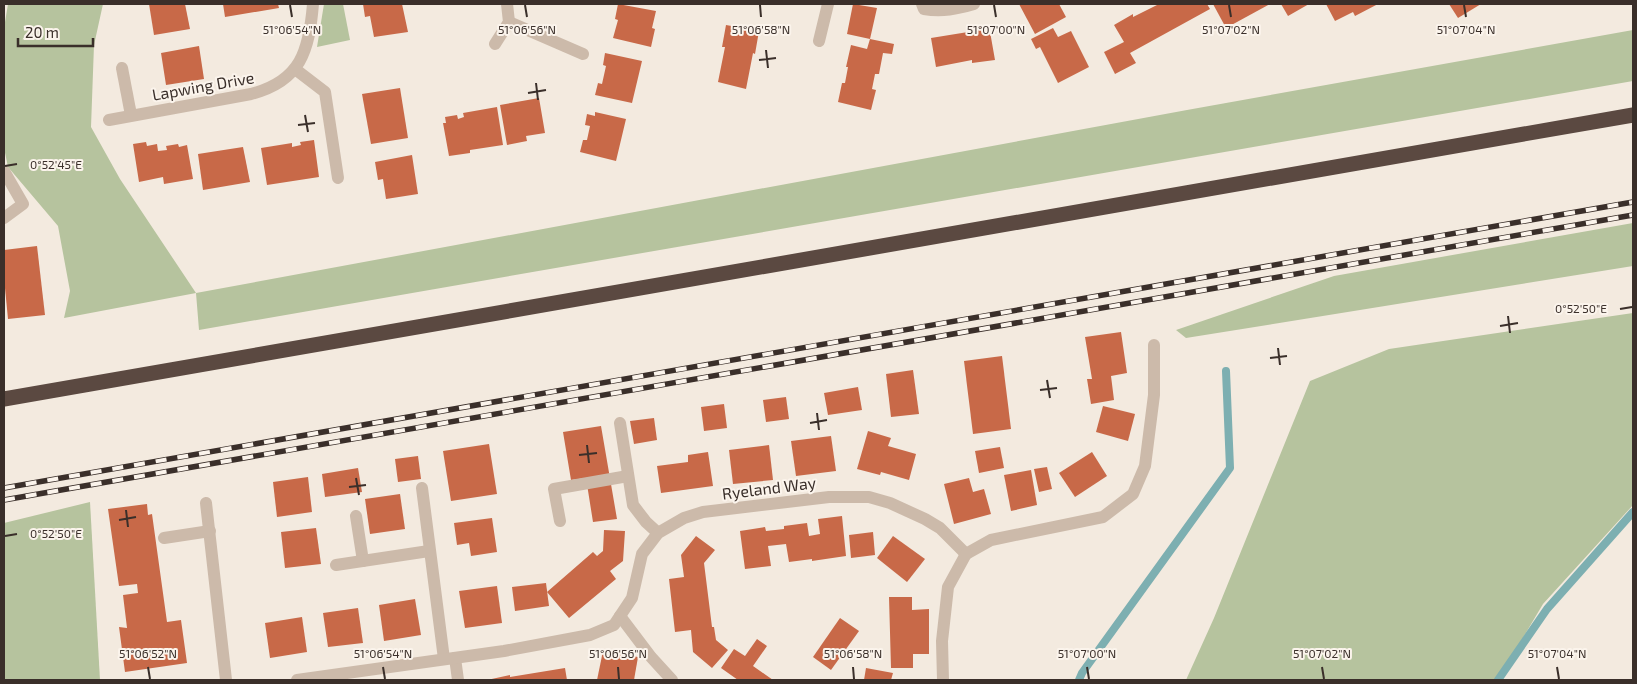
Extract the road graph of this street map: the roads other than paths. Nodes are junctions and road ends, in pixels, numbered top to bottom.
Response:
1 (313, 4) edge
2 (507, 4) edge
3 (828, 4) edge
4 (922, 4) edge
5 (974, 4) edge
6 (509, 22) junction
7 (819, 41) dead end
8 (495, 44) dead end
9 (583, 54) dead end
10 (122, 68) dead end
11 (296, 68) junction
12 (131, 115) junction
13 (1633, 115) edge
14 (109, 120) dead end
15 (4, 171) edge
16 (338, 178) dead end
17 (4, 218) edge
18 (1154, 345) dead end
19 (4, 398) edge
20 (620, 423) dead end
21 (628, 476) junction
22 (422, 488) dead end
23 (206, 503) dead end
24 (356, 516) dead end
25 (560, 521) dead end
26 (210, 531) junction
27 (658, 533) junction
28 (164, 538) dead end
29 (429, 551) junction
30 (966, 554) junction
31 (362, 561) junction
32 (336, 565) dead end
33 (620, 616) junction
34 (449, 658) junction
35 (378, 674) edge
36 (226, 680) edge
37 (297, 680) edge
38 (458, 680) edge
39 (672, 680) edge
40 (943, 680) edge

1 - 11 street, Lapwing Drive
2 - 6 street
3 - 7 street
4 - 5 street
6 - 8 street
6 - 9 street
10 - 12 street
11 - 12 street, Lapwing Drive
11 - 16 street
12 - 14 street, Lapwing Drive
13 - 19 highway
15 - 17 street
18 - 30 street
20 - 21 street
21 - 25 street
21 - 27 street
22 - 29 street
23 - 26 street
24 - 31 street
26 - 28 street
26 - 36 street
27 - 30 street, Ryeland Way
27 - 33 street, Ryeland Way
29 - 31 street
29 - 34 street
30 - 40 street
31 - 32 street
33 - 34 street, Ryeland Way
33 - 39 street
34 - 35 street, Ryeland Way
34 - 38 street
35 - 37 street, Ryeland Way

